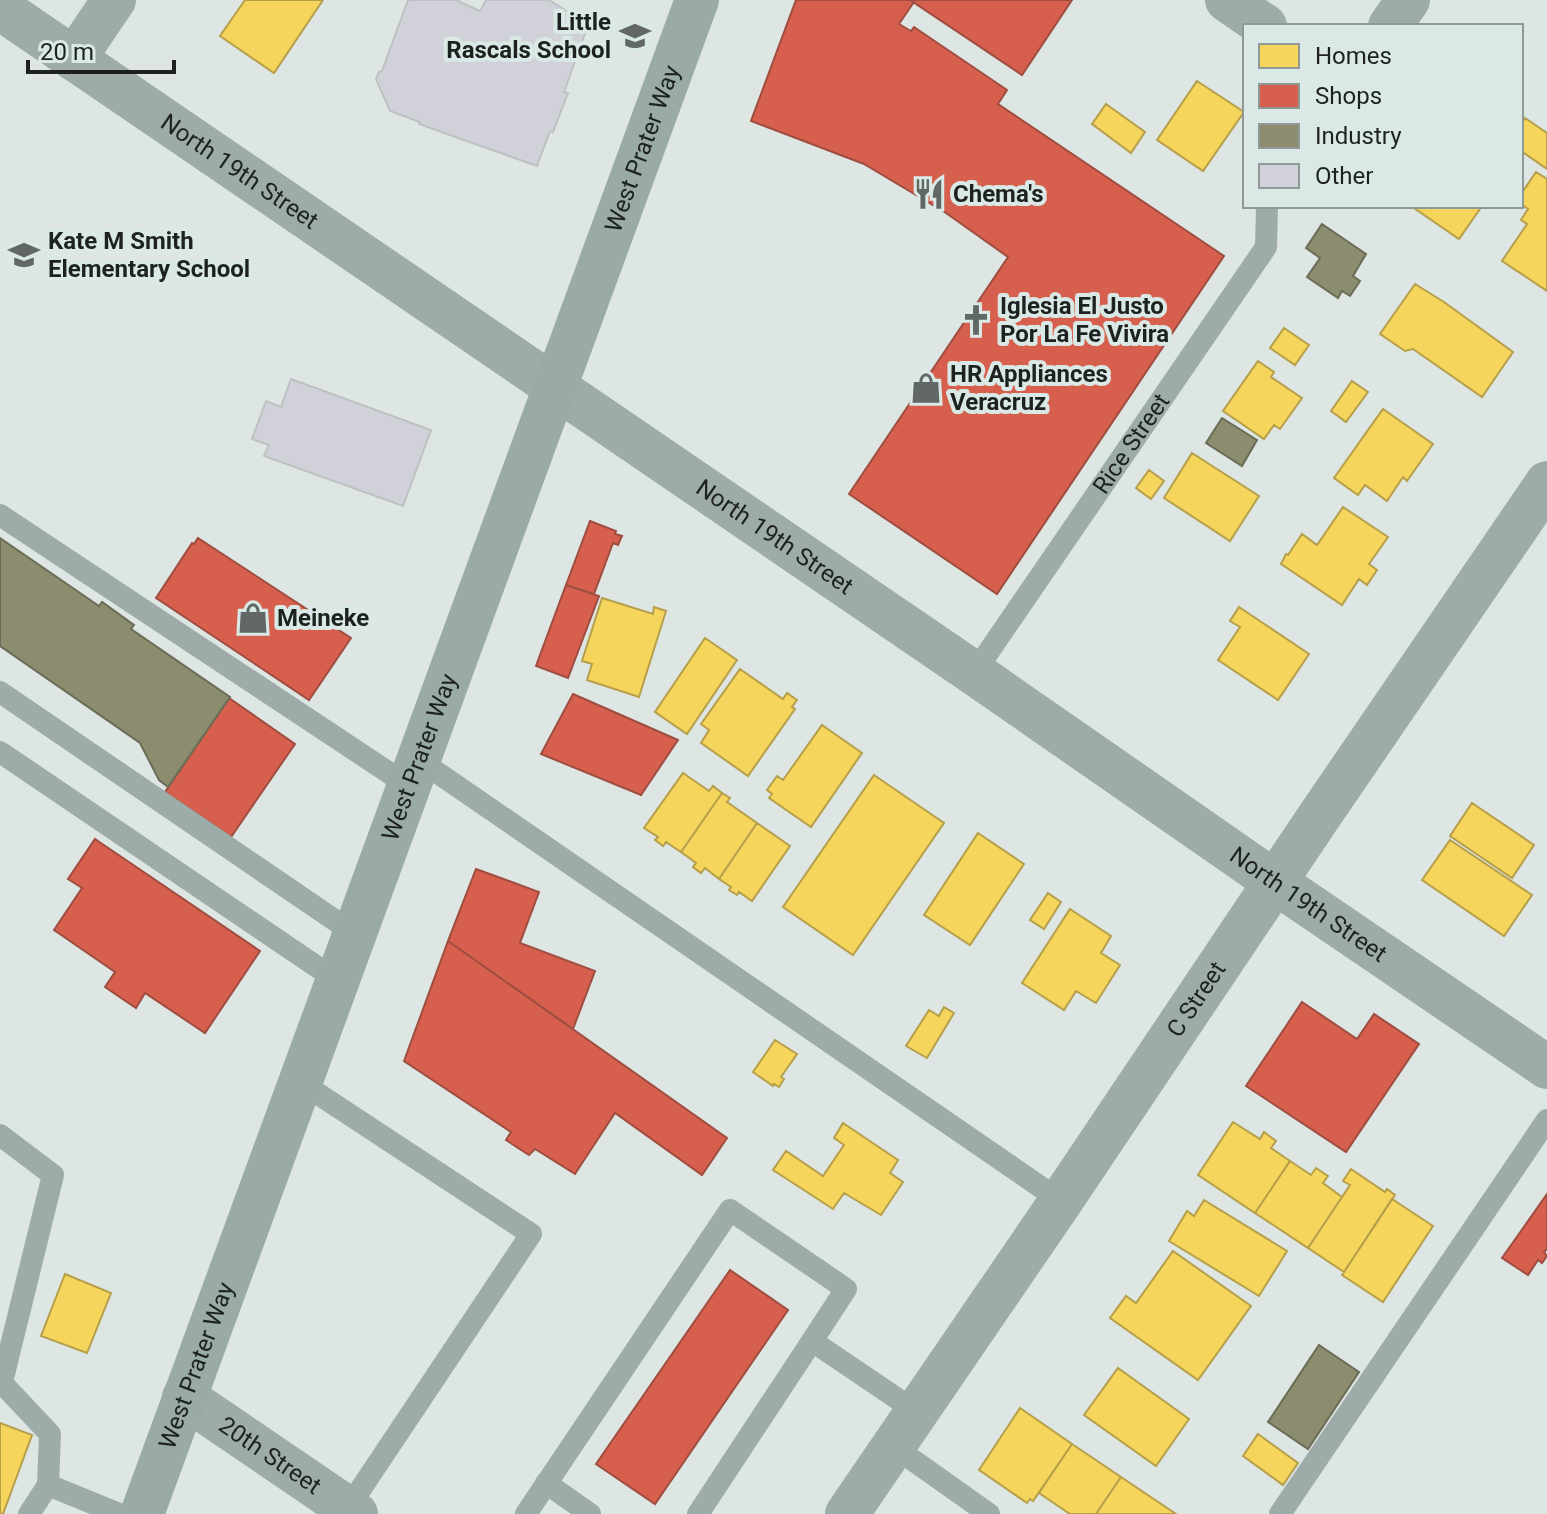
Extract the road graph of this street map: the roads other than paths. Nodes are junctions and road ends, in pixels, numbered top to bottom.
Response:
1 (114, 0) edge
2 (697, 0) edge
3 (1227, 0) edge
4 (1408, 0) edge
5 (0, 8) edge
6 (1262, 24) edge
7 (1391, 24) edge
8 (74, 59) junction
9 (1267, 208) edge
10 (556, 388) junction
11 (1547, 483) edge
12 (0, 515) edge
13 (974, 673) junction
14 (0, 692) edge
15 (0, 752) edge
16 (414, 773) junction
17 (1275, 882) junction
18 (355, 934) junction
19 (338, 981) junction
20 (1547, 1067) edge
21 (300, 1082) junction
22 (1547, 1120) edge
23 (0, 1135) edge
24 (1061, 1201) junction
25 (812, 1341) junction
26 (1, 1382) edge
27 (184, 1397) junction
28 (905, 1429) junction
29 (546, 1483) junction
30 (48, 1485) junction
31 (352, 1511) edge
32 (29, 1514) edge
33 (119, 1514) edge
34 (142, 1514) edge
35 (526, 1514) edge
36 (590, 1514) edge
37 (698, 1514) edge
38 (847, 1514) edge
39 (989, 1514) edge
40 (1280, 1514) edge

1 - 8 street
2 - 10 main road, West Prater Way
3 - 6 street
4 - 7 street
5 - 8 street, North 19th Street
8 - 10 street, North 19th Street
9 - 13 lane, Rice Street
10 - 13 street, North 19th Street
10 - 16 main road, West Prater Way
11 - 17 street, C Street
12 - 16 lane
13 - 17 street, North 19th Street
14 - 18 lane
15 - 19 lane
16 - 18 main road, West Prater Way
16 - 24 lane
17 - 20 street, North 19th Street
17 - 24 street, C Street
18 - 19 main road, West Prater Way
19 - 21 main road, West Prater Way
21 - 27 main road, West Prater Way
21 - 31 lane
22 - 40 lane
23 - 26 lane
24 - 28 street, C Street
25 - 28 lane
25 - 29 lane
25 - 37 lane
26 - 30 lane
27 - 31 street, 20th Street
27 - 34 main road, West Prater Way
28 - 38 street, C Street
28 - 39 lane
29 - 35 lane
29 - 36 lane
30 - 32 lane
30 - 33 lane

